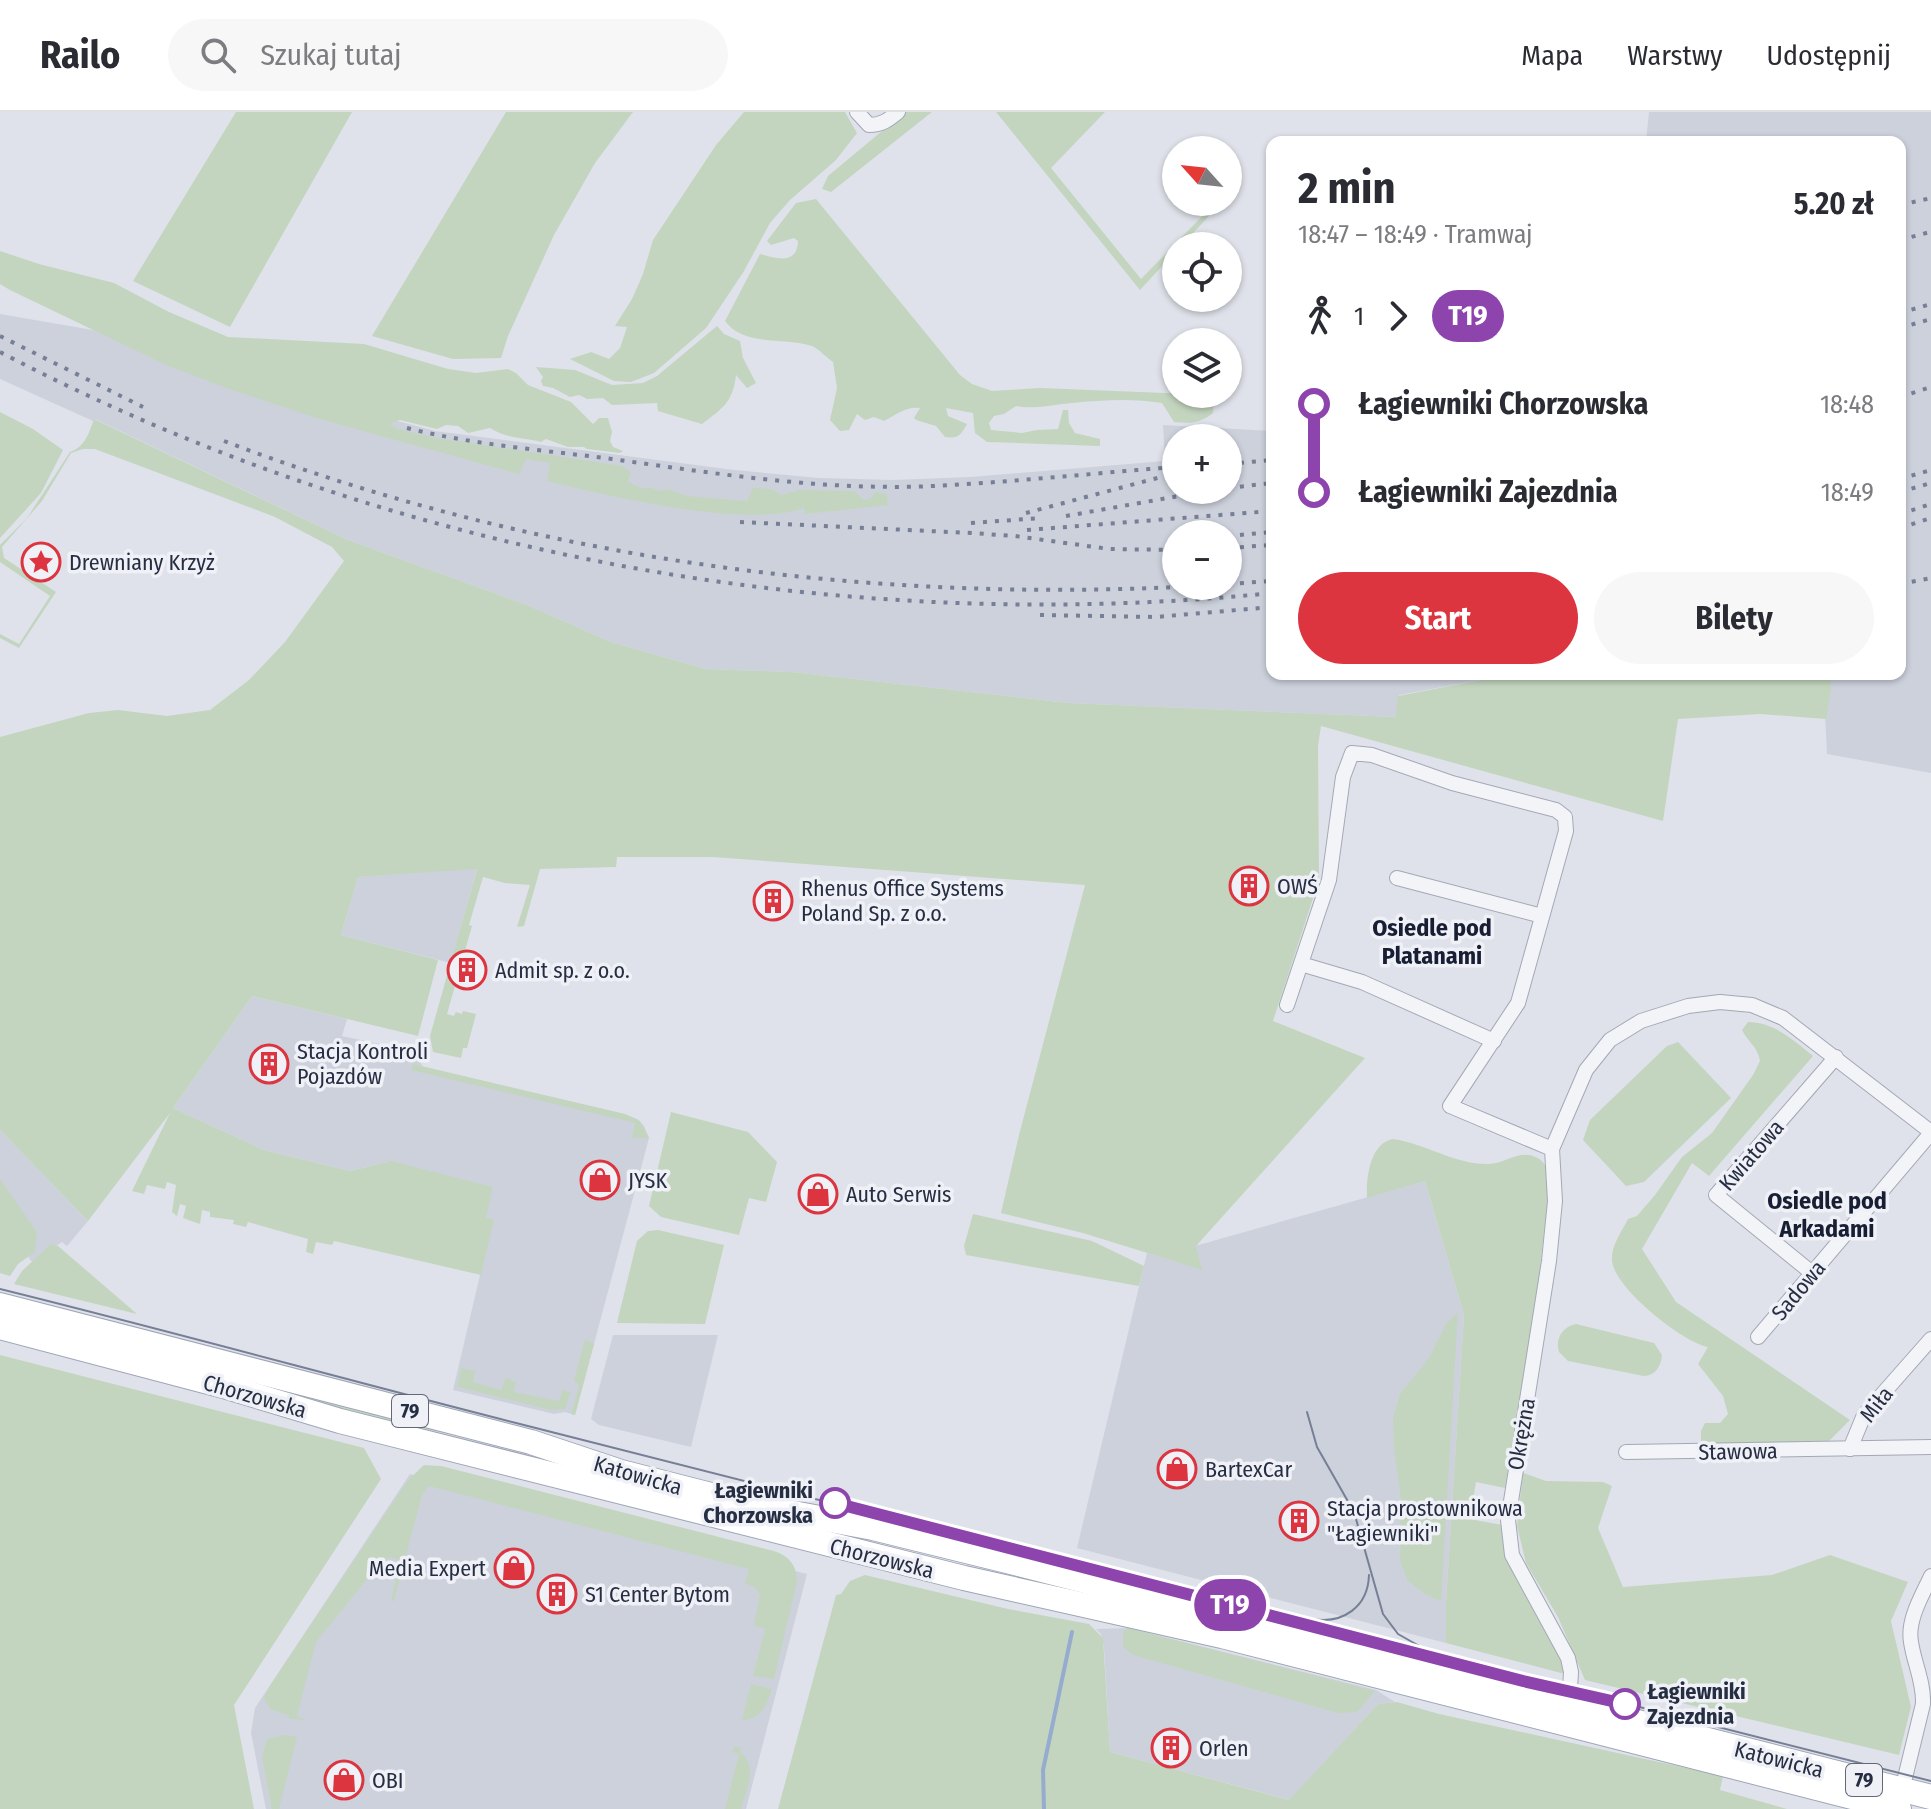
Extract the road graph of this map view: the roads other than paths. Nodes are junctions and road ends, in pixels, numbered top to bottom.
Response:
1 (857, 112) edge
2 (898, 112) edge
3 (1397, 878) dead end
4 (1542, 916) junction
5 (1301, 964) junction
6 (1287, 1005) dead end
7 (1494, 1041) junction
8 (1836, 1057) junction
9 (1931, 1133) edge
10 (1552, 1149) junction
11 (1812, 1273) junction
12 (1, 1320) edge
13 (1758, 1337) dead end
14 (1931, 1339) edge
15 (1931, 1447) edge
16 (1850, 1449) junction
17 (1626, 1452) dead end
18 (1931, 1576) edge
19 (1569, 1705) junction
20 (1534, 1716) joint
21 (1931, 1797) edge
22 (1900, 1799) edge

1 - 2 street
3 - 4 street
4 - 5 street
4 - 7 street
5 - 6 street
5 - 7 street
7 - 10 street
8 - 9 street, Okrężna
8 - 10 street, Okrężna
8 - 11 street, Kwiatowa
9 - 11 street, Sadowa
10 - 19 street, Okrężna
11 - 13 street, Sadowa
12 - 19 main road, Katowicka / 79
12 - 20 main road, Chorzowska / 79
14 - 16 street, Miła
15 - 16 street, Miła
16 - 17 street, Stawowa
18 - 22 street
19 - 22 main road, Katowicka / 79
20 - 22 main road, Katowicka / 79
21 - 22 main road, Katowicka / 79

